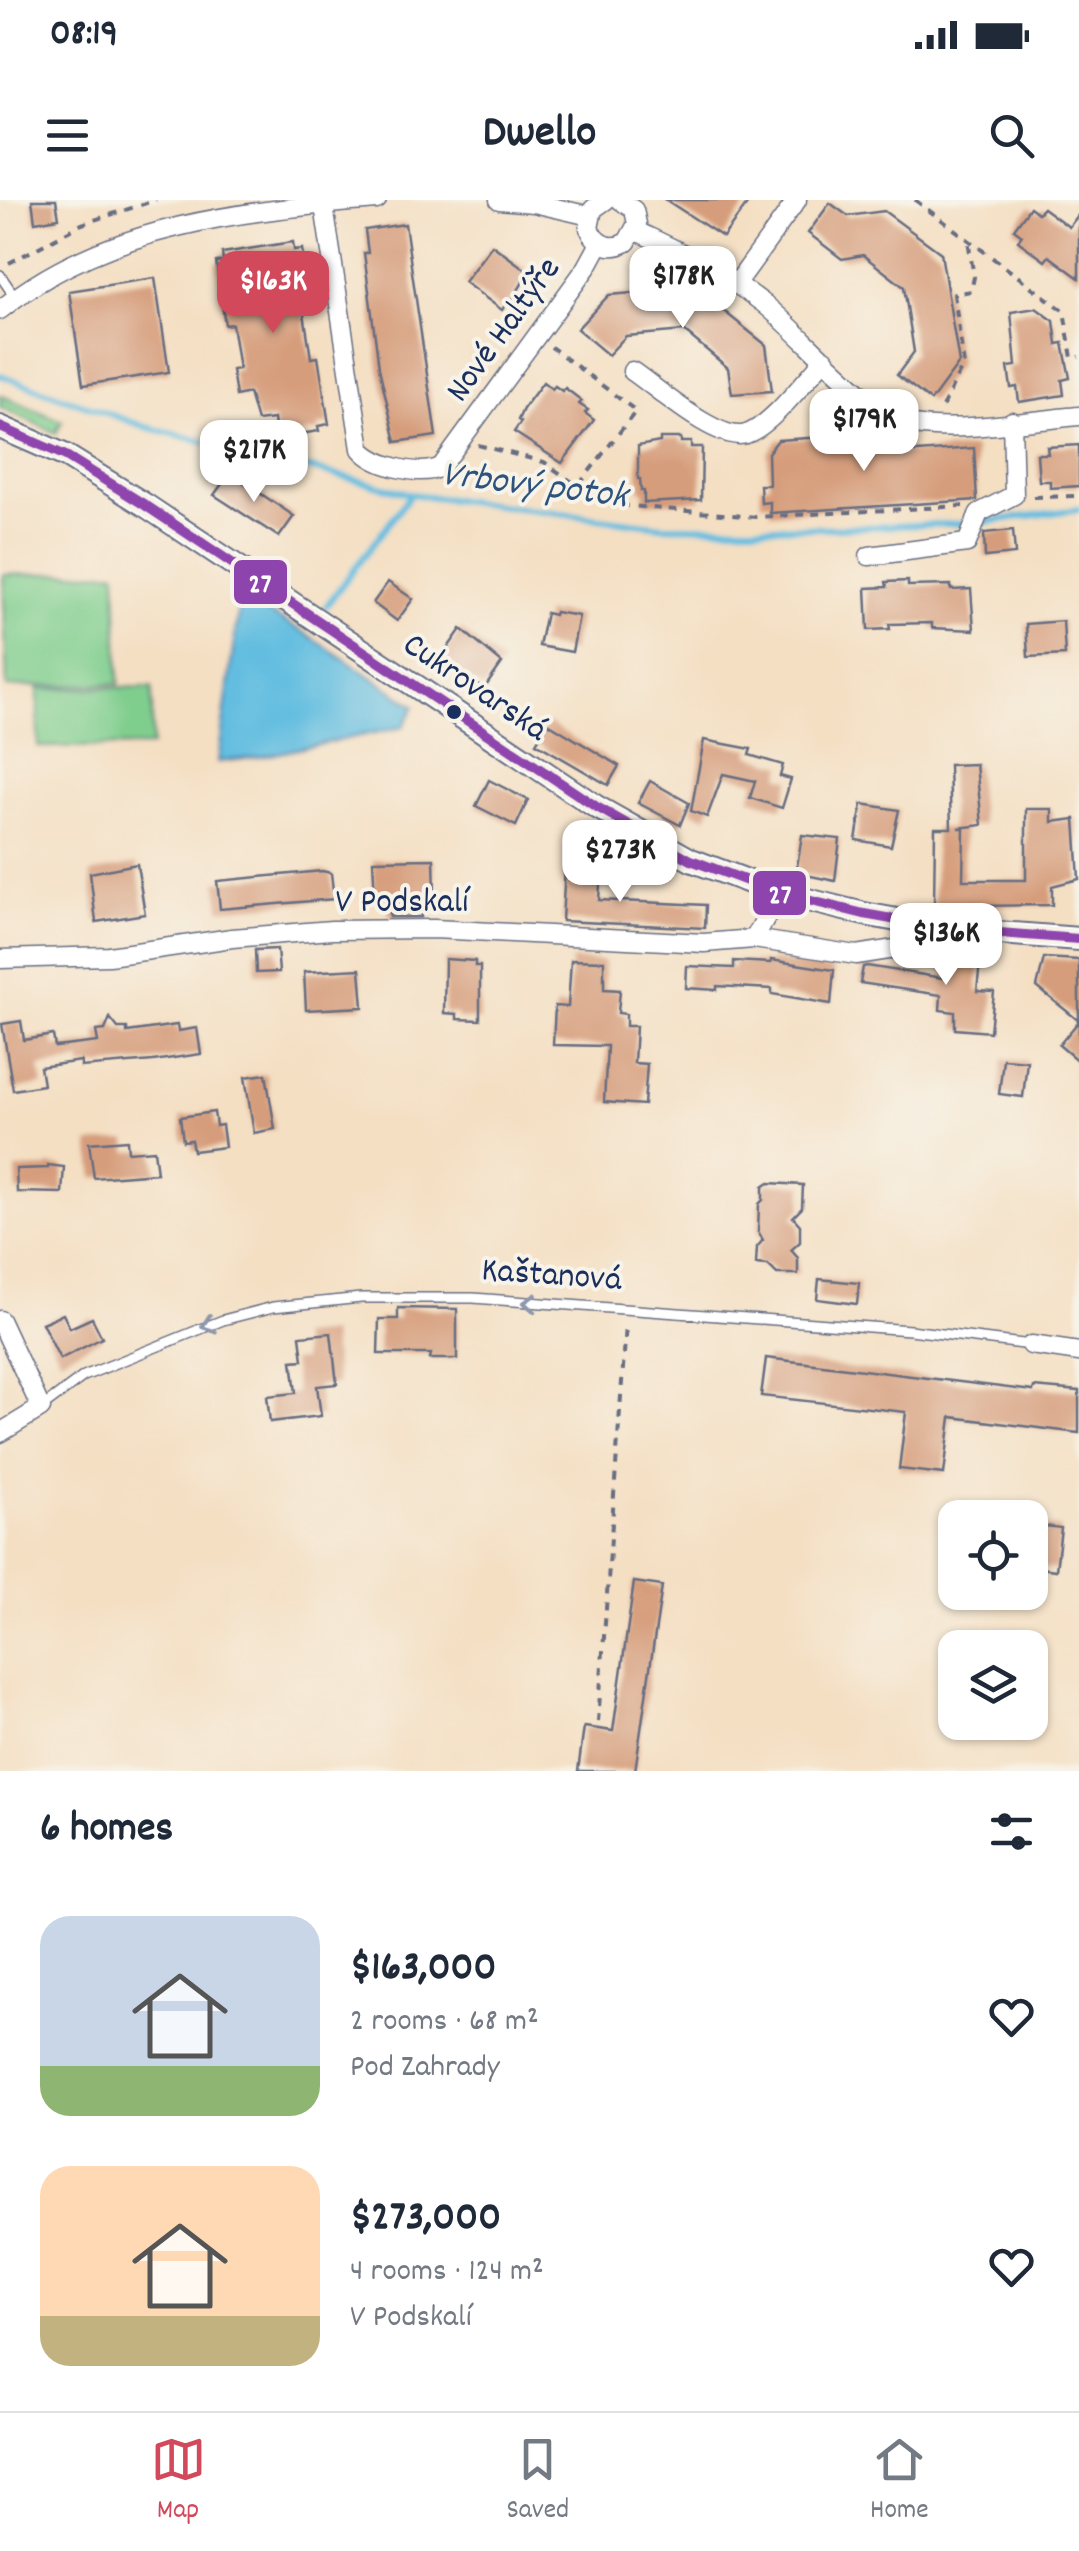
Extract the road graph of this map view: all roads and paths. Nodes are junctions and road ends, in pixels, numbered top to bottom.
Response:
1 (156, 200) edge
2 (377, 200) edge
3 (498, 200) edge
4 (606, 200) edge
5 (622, 200) edge
6 (796, 200) edge
7 (914, 200) edge
8 (324, 206) junction
9 (590, 216) junction
10 (636, 231) junction
11 (968, 240) junction
12 (600, 243) junction
13 (0, 272) edge
14 (737, 284) junction
15 (8, 303) edge
16 (536, 335) junction
17 (1079, 357) edge
18 (825, 359) junction
19 (632, 371) dead end
20 (1079, 416) edge
21 (1012, 422) junction
22 (935, 426) junction
23 (0, 427) edge
24 (456, 444) junction
25 (578, 486) junction
26 (1014, 495) junction
27 (1079, 496) edge
28 (997, 504) junction
29 (868, 556) dead end
30 (779, 893) junction
31 (947, 928) junction
32 (754, 938) junction
33 (1079, 938) edge
34 (0, 959) edge
35 (627, 1310) junction
36 (0, 1320) edge
37 (1031, 1345) joint
38 (1079, 1352) edge
39 (41, 1408) junction
40 (0, 1433) edge
41 (598, 1722) dead end

1 - 13 path
2 - 8 street
3 - 9 street
4 - 9 street
5 - 10 street
6 - 14 street
7 - 11 path
8 - 15 street
8 - 24 street
9 - 12 street
10 - 12 street
10 - 14 street
11 - 17 path
11 - 22 path
12 - 16 street, Nové Haltýře
13 - 15 lane
14 - 18 street
16 - 24 street, Nové Haltýře
16 - 25 path
18 - 19 street
18 - 22 street
20 - 21 street
21 - 22 street
21 - 26 street
23 - 30 street, Cukrovarská
24 - 25 path
25 - 28 path
26 - 27 path
26 - 28 street
28 - 29 street
30 - 31 street, Cukrovarská
30 - 32 street
31 - 32 street, V Podskalí
31 - 33 street, Cukrovarská
32 - 34 street, V Podskalí
35 - 37 lane, Kaštanová
35 -> 39 lane, Kaštanová
35 - 41 path
36 - 39 street
37 - 38 street, Kaštanová
39 - 40 street

